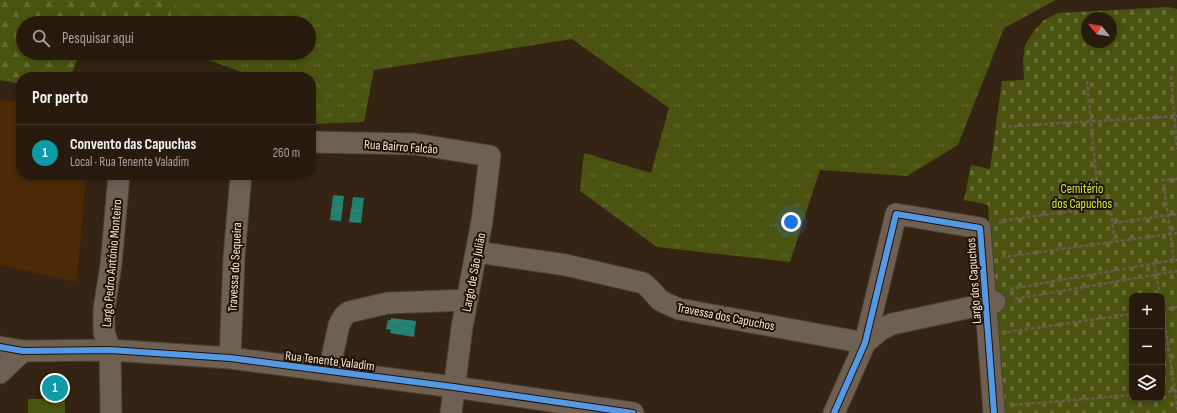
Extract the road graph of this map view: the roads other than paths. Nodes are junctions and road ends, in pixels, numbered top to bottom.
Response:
1 (316, 142) edge
2 (490, 156) joint
3 (119, 180) edge
4 (241, 180) edge
5 (477, 252) junction
6 (995, 299) junction
7 (466, 300) junction
8 (865, 343) junction
9 (0, 347) edge
10 (110, 350) junction
11 (23, 352) junction
12 (230, 358) junction
13 (329, 371) junction
14 (0, 373) edge
15 (454, 387) junction
16 (1001, 409) edge
17 (111, 413) edge
18 (451, 413) edge
19 (633, 413) edge
20 (834, 413) edge

1 - 2 street, Rua Bairro Falcão
2 - 5 street, Largo de São Julião
3 - 10 street, Largo Pedro António Monteiro
4 - 12 street, Travessa do Sequeira
5 - 7 street, Largo de São Julião
5 - 8 street, Travessa dos Capuchos
6 - 8 street, Largo dos Capuchos
6 - 8 street, Largo dos Capuchos
6 - 16 street, Largo dos Capuchos
7 - 13 street
7 - 15 street, Largo de São Julião
8 - 20 street
9 - 11 street, Rua Tenente Valadim
10 - 11 street, Rua Tenente Valadim
10 - 12 street, Rua Tenente Valadim
10 - 17 street, Largo Pedro António Monteiro
11 - 14 street
12 - 13 street, Rua Tenente Valadim
13 - 15 street, Rua Tenente Valadim
15 - 18 street, Largo de São Julião
15 - 19 street, Rua Tenente Valadim

